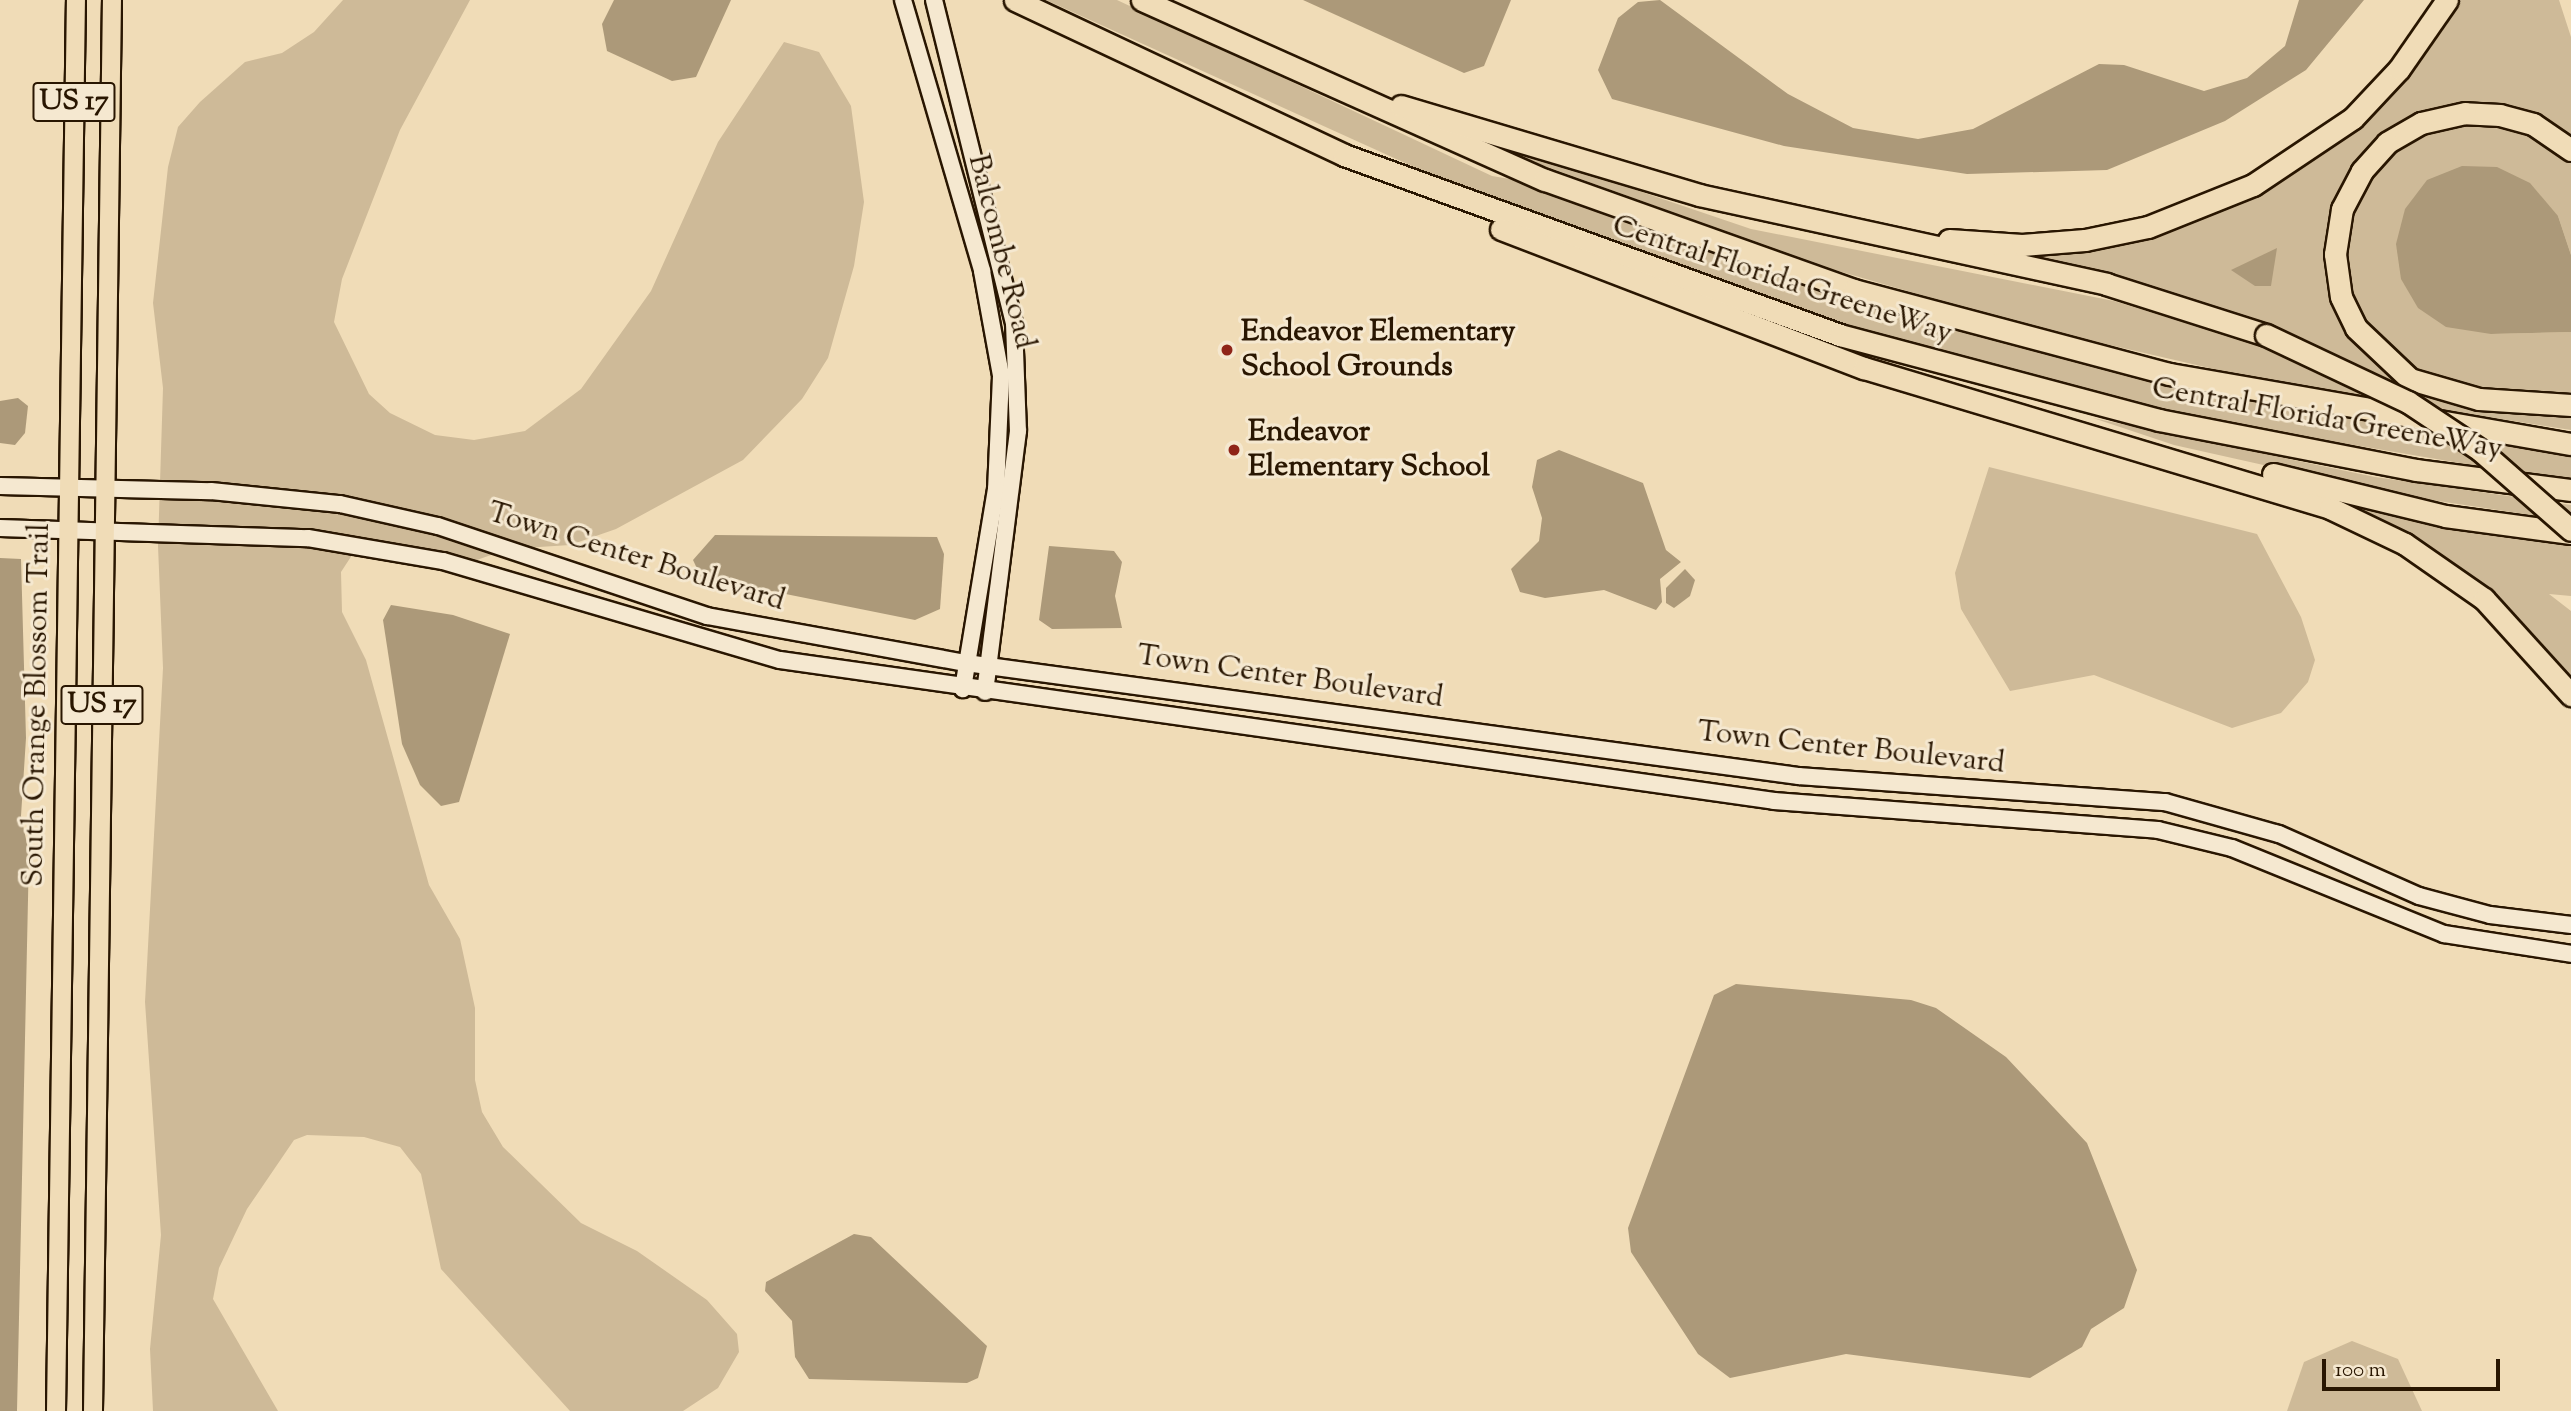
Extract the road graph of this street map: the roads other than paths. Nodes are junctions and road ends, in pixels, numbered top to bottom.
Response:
1 (76, 0) edge
2 (111, 0) edge
3 (903, 0) edge
4 (934, 0) edge
5 (1015, 0) edge
6 (1142, 0) edge
7 (2447, 0) edge
8 (1293, 70) junction
9 (2571, 150) edge
10 (1344, 155) junction
11 (1865, 234) junction
12 (2571, 405) edge
13 (2009, 410) junction
14 (2571, 443) edge
15 (0, 486) edge
16 (69, 487) junction
17 (105, 489) junction
18 (2571, 490) edge
19 (0, 528) edge
20 (69, 528) junction
21 (104, 530) junction
22 (2571, 531) edge
23 (966, 663) junction
24 (988, 666) junction
25 (963, 689) junction
26 (985, 692) junction
27 (2571, 695) edge
28 (2571, 925) edge
29 (2571, 954) edge
30 (56, 1411) edge
31 (93, 1411) edge

1 - 16 main road, South Orange Blossom Trail / US 17
2 - 17 main road, US 17
3 - 23 main road, Balcombe Road
4 - 24 main road, Balcombe Road
5 - 10 highway, Central Florida GreeneWay
6 - 8 highway, Central Florida GreeneWay
7 - 11 highway
8 - 11 highway
8 - 14 highway, Central Florida GreeneWay
9 - 12 highway
10 - 13 highway
10 - 18 highway, Central Florida GreeneWay
11 - 22 highway, bridge
13 - 22 highway
13 - 27 highway
15 - 16 main road, Town Center Boulevard
16 - 17 main road, Town Center Boulevard
16 - 20 main road, South Orange Blossom Trail / US 17
17 - 21 main road, US 17
17 - 23 main road, Town Center Boulevard
19 - 20 main road, Town Center Boulevard
20 - 21 main road, Town Center Boulevard
20 - 30 main road, South Orange Blossom Trail / US 17
21 - 25 main road, Town Center Boulevard
21 - 31 main road, US 17
23 - 24 main road, Town Center Boulevard
23 - 25 main road, Balcombe Road
24 - 26 main road, Balcombe Road
24 - 28 main road, Town Center Boulevard
25 - 26 main road, Town Center Boulevard
26 - 29 main road, Town Center Boulevard

